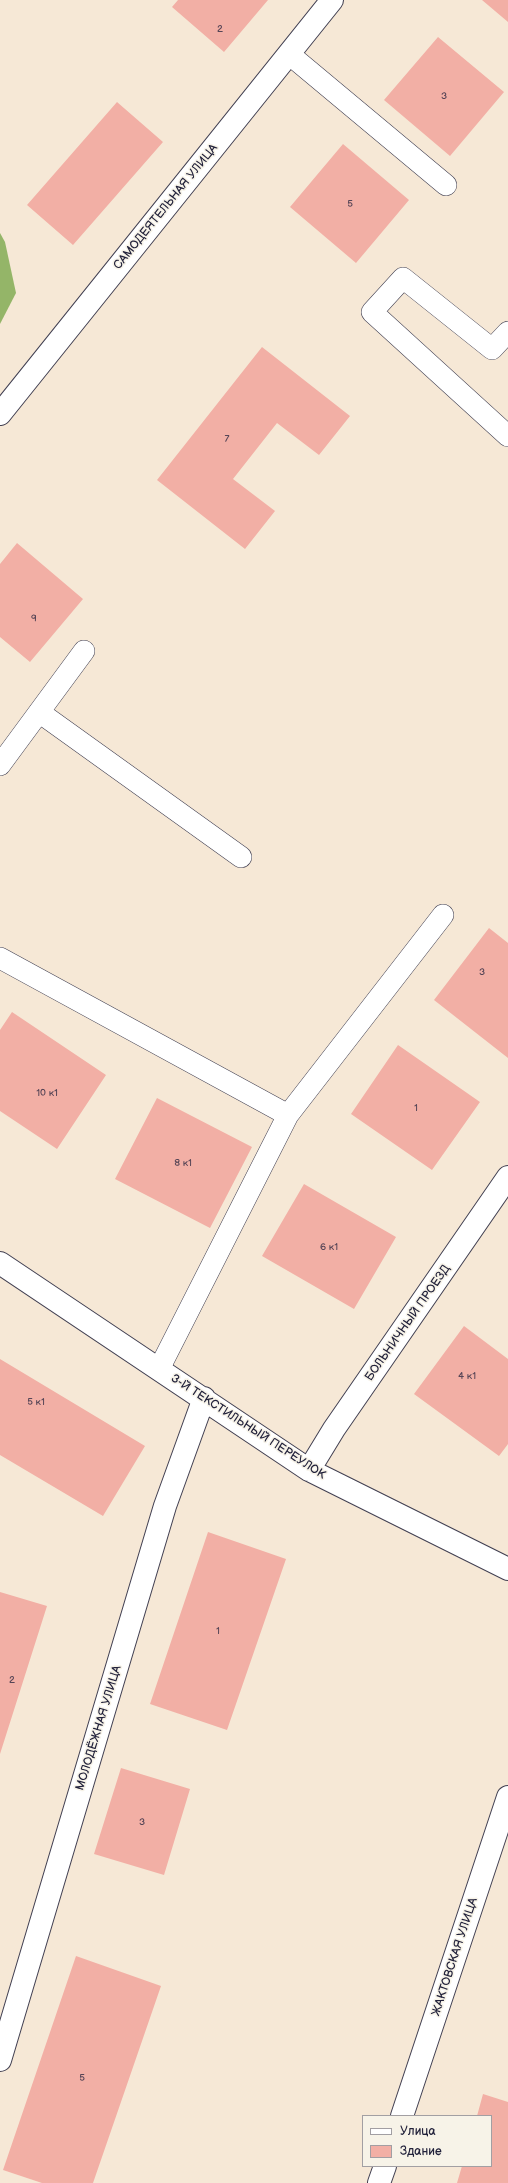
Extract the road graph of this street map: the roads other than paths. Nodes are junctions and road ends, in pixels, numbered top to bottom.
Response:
1 (332, 0) edge
2 (289, 54) junction
3 (446, 185) dead end
4 (508, 332) edge
5 (0, 414) edge
6 (508, 436) edge
7 (84, 651) dead end
8 (39, 712) junction
9 (0, 765) edge
10 (241, 857) dead end
11 (443, 915) dead end
12 (0, 958) edge
13 (288, 1115) junction
14 (504, 1190) edge
15 (0, 1263) edge
16 (159, 1369) junction
17 (204, 1398) junction
18 (309, 1470) junction
19 (508, 1570) edge
20 (508, 1797) edge
21 (0, 2060) edge
22 (402, 2115) edge
23 (385, 2167) edge
24 (379, 2183) edge

1 - 2 street, САМОДЕЯТЕЛЬНАЯ УЛИЦА
2 - 3 lane
2 - 5 street, САМОДЕЯТЕЛЬНАЯ УЛИЦА
4 - 6 lane
7 - 8 lane
8 - 9 lane
8 - 10 lane
11 - 13 lane
12 - 13 lane
13 - 16 lane
14 - 18 street, БОЛЬНИЧНЫЙ ПРОЕЗД
15 - 16 street, 3-Й ТЕКСТИЛЬНЫЙ ПЕРЕУЛОК
16 - 17 street, 3-Й ТЕКСТИЛЬНЫЙ ПЕРЕУЛОК
17 - 18 street, 3-Й ТЕКСТИЛЬНЫЙ ПЕРЕУЛОК
17 - 21 street, МОЛОДЁЖНАЯ УЛИЦА
18 - 19 street, 3-Й ТЕКСТИЛЬНЫЙ ПЕРЕУЛОК
20 - 22 street, ЖАКТОВСКАЯ УЛИЦА
23 - 24 street

